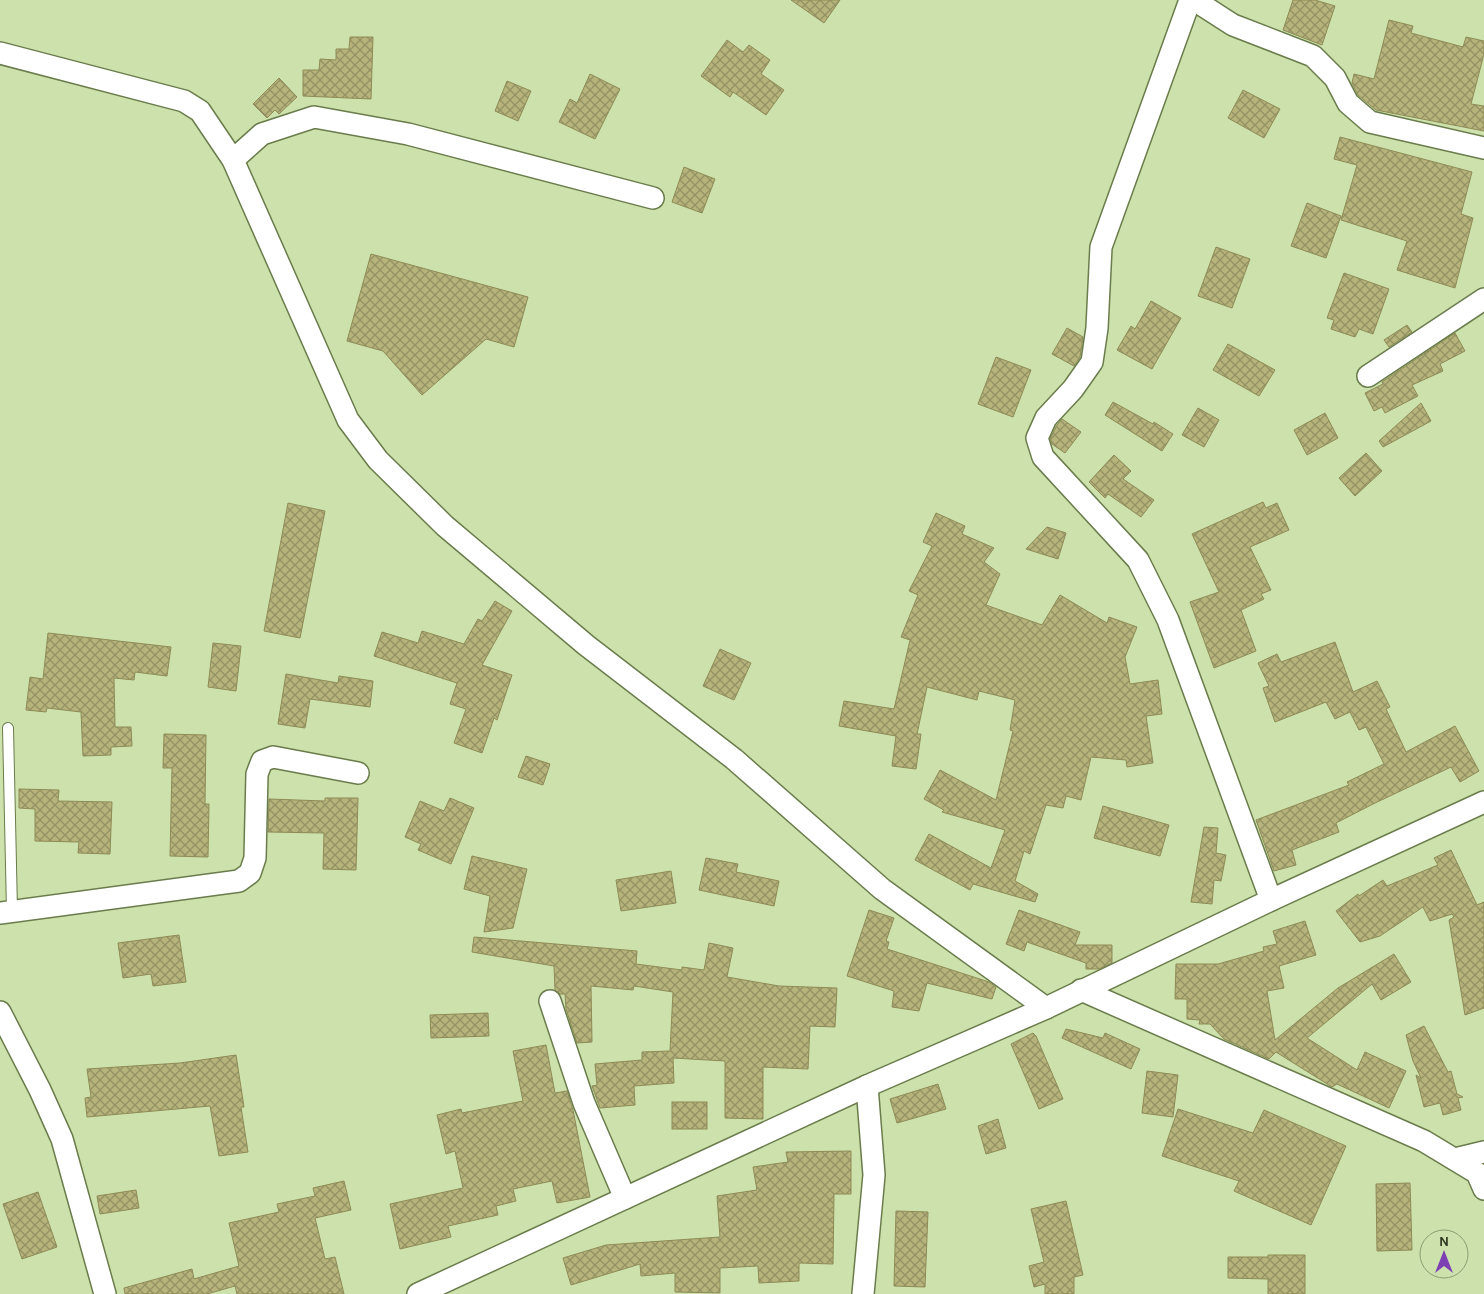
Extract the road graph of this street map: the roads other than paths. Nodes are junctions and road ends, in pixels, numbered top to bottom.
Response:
1 (1190, 0) edge
2 (1194, 0) edge
3 (0, 53) edge
4 (1484, 148) edge
5 (233, 160) junction
6 (653, 198) dead end
7 (1484, 299) edge
8 (1368, 376) dead end
9 (8, 728) dead end
10 (358, 774) dead end
11 (1484, 802) edge
12 (1271, 900) junction
13 (6, 912) edge
14 (1082, 990) junction
15 (550, 1001) dead end
16 (1046, 1008) junction
17 (0, 1012) edge
18 (867, 1086) junction
19 (1484, 1152) edge
20 (1455, 1159) junction
21 (1484, 1190) edge
22 (625, 1198) junction
23 (105, 1294) edge
24 (418, 1294) edge
25 (863, 1294) edge

1 - 12 street
2 - 4 street
3 - 5 street
5 - 6 street
5 - 16 street
7 - 8 street
9 - 13 lane
10 - 13 street
11 - 12 street
12 - 14 street
14 - 16 street
14 - 20 street
15 - 22 street
16 - 18 street
17 - 23 street
18 - 22 street
18 - 25 street
19 - 20 street
20 - 21 street
22 - 24 street

